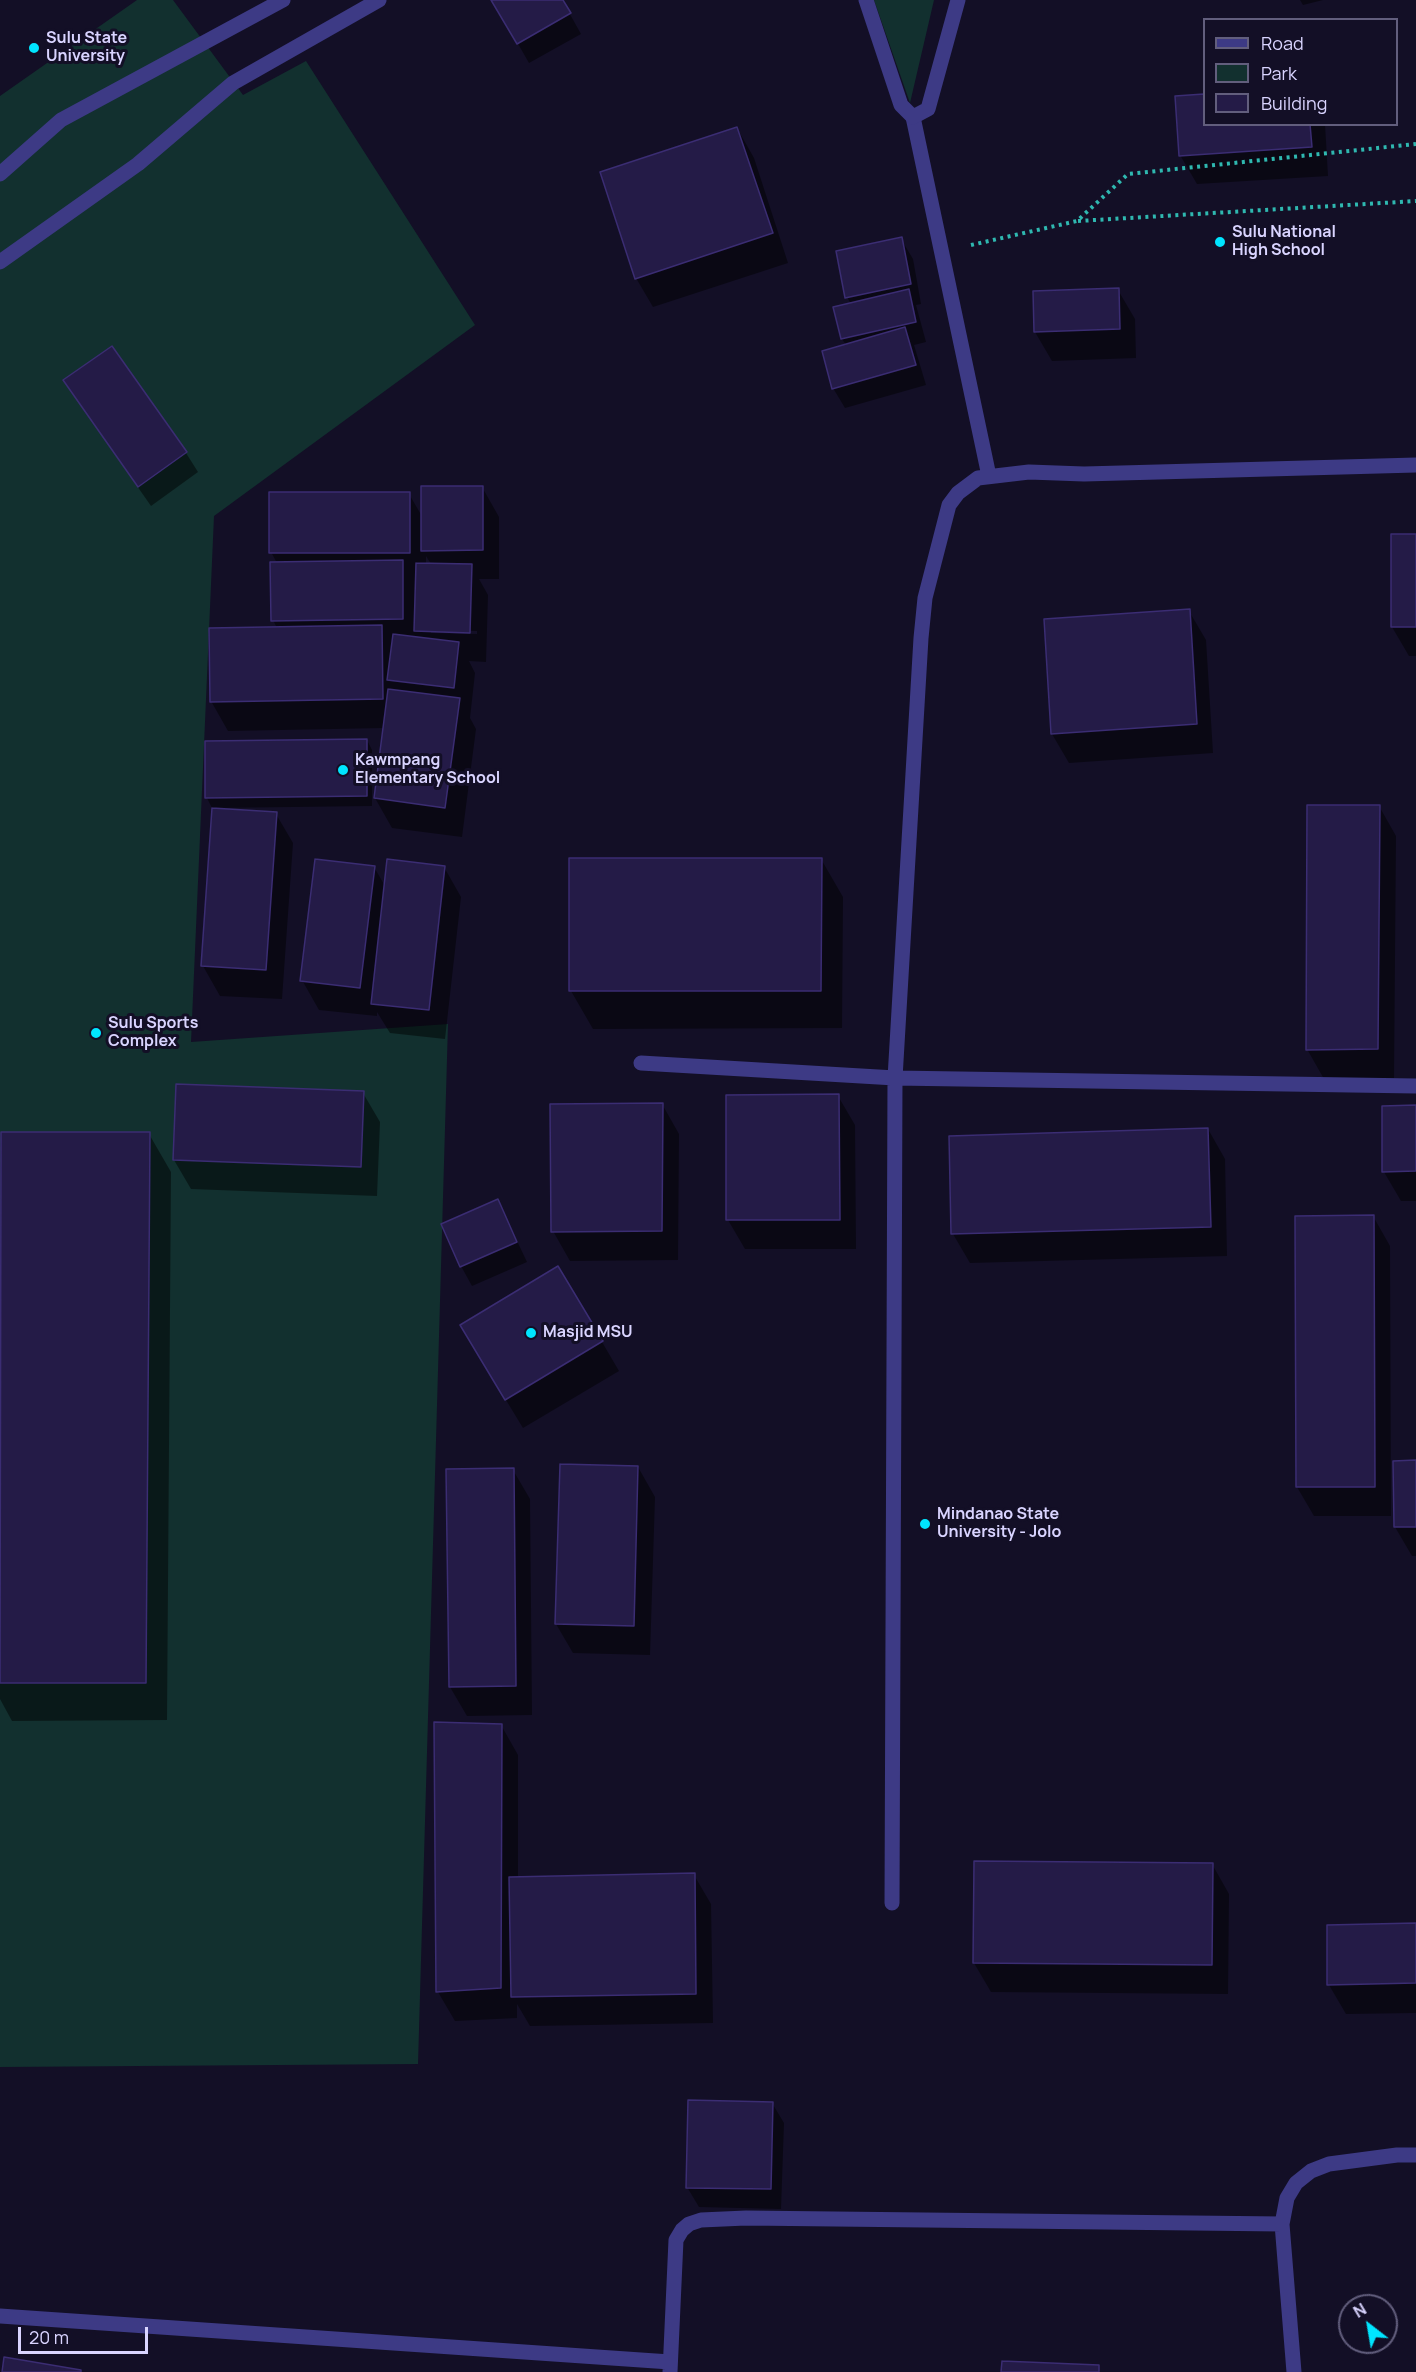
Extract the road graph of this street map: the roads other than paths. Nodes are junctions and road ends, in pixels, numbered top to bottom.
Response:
1 (283, 0) edge
2 (379, 0) edge
3 (866, 0) edge
4 (958, 0) edge
5 (913, 117) junction
6 (0, 174) edge
7 (0, 262) edge
8 (1416, 465) edge
9 (988, 476) junction
10 (641, 1063) dead end
11 (895, 1078) junction
12 (1416, 1086) edge
13 (892, 1903) dead end
14 (1416, 2155) edge
15 (1282, 2224) junction
16 (0, 2316) edge
17 (670, 2367) edge
18 (1294, 2372) edge

1 - 6 street
2 - 7 street
3 - 5 street
4 - 5 street
5 - 9 street
8 - 9 street
9 - 11 street
10 - 11 street
11 - 12 street
11 - 13 street
14 - 15 street
15 - 17 street
15 - 18 street
16 - 17 street

